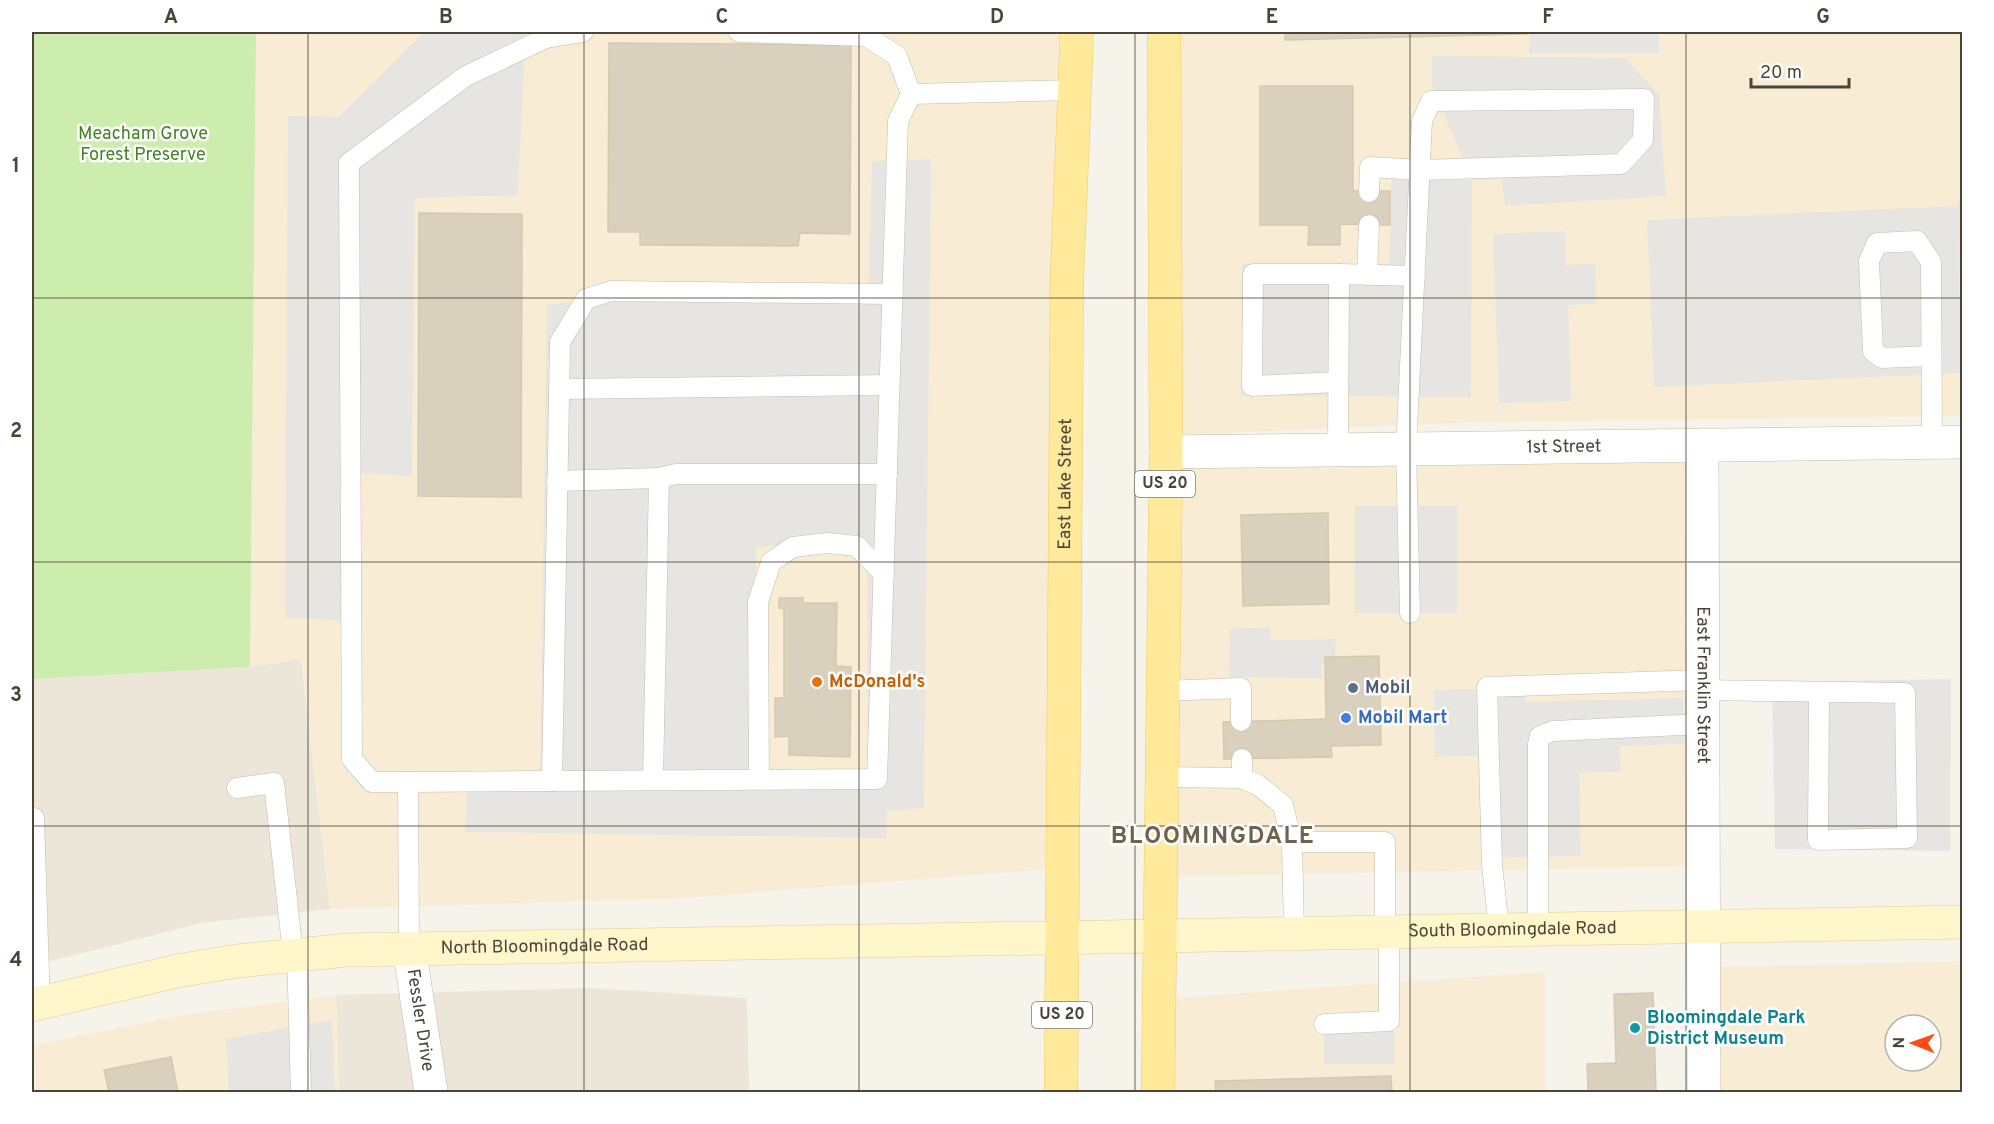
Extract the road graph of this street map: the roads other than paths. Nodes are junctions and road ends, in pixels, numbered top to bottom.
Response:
1 (584, 32) edge
2 (739, 32) edge
3 (1077, 32) edge
4 (1164, 32) edge
5 (1074, 90) junction
6 (911, 94) junction
7 (1420, 170) junction
8 (1369, 192) dead end
9 (1369, 225) dead end
10 (1339, 274) junction
11 (1367, 274) junction
12 (1415, 276) junction
13 (893, 294) junction
14 (1930, 356) junction
15 (1338, 382) junction
16 (890, 385) junction
17 (559, 389) junction
18 (1947, 442) edge
19 (1702, 445) junction
20 (1406, 448) junction
21 (1338, 449) junction
22 (1166, 453) junction
23 (887, 474) junction
24 (659, 478) junction
25 (558, 481) junction
26 (884, 574) junction
27 (1410, 613) dead end
28 (1703, 685) junction
29 (1163, 691) junction
30 (1819, 692) junction
31 (1241, 721) dead end
32 (1703, 724) junction
33 (1162, 777) junction
34 (759, 779) junction
35 (652, 780) junction
36 (552, 781) junction
37 (408, 782) junction
38 (237, 788) dead end
39 (34, 818) dead end
40 (1292, 842) junction
41 (1962, 922) edge
42 (1704, 925) junction
43 (1538, 928) junction
44 (1499, 929) junction
45 (1387, 932) junction
46 (1294, 934) junction
47 (1064, 937) junction
48 (1158, 937) junction
49 (409, 947) junction
50 (295, 954) junction
51 (36, 1004) edge
52 (1324, 1024) dead end
53 (300, 1092) edge
54 (431, 1092) edge
55 (1061, 1092) edge
56 (1158, 1092) edge
57 (1704, 1092) edge

1 - 37 lane
2 - 6 lane
3 - 5 main road, East Lake Street / US 20
4 - 22 main road, US 20
5 - 6 lane
5 - 47 main road, East Lake Street / US 20
6 - 13 lane
7 - 7 lane
7 - 8 lane
7 - 12 lane
9 - 11 lane
10 - 11 lane
10 - 15 lane
10 - 15 lane
11 - 12 lane
12 - 20 lane
13 - 16 lane
13 - 17 lane
14 - 14 lane
14 - 18 lane
15 - 21 lane
16 - 17 lane
16 - 23 lane
17 - 25 lane
18 - 19 street, 1st Street
19 - 20 street, 1st Street
19 - 28 street, East Franklin Street
20 - 21 street, 1st Street
20 - 27 lane
21 - 22 street, 1st Street
22 - 29 main road, US 20
23 - 24 lane
23 - 26 lane
24 - 25 lane
24 - 35 lane
25 - 36 lane
26 - 34 lane
26 - 34 lane
28 - 30 lane
28 - 32 street, East Franklin Street
28 - 44 lane
29 - 31 lane
29 - 33 main road, US 20
30 - 30 lane
32 - 42 street, East Franklin Street
32 - 43 lane
33 - 40 lane
33 - 48 main road, US 20
34 - 35 lane
35 - 36 lane
36 - 37 lane
37 - 49 lane
38 - 50 lane
39 - 51 lane
40 - 45 lane
40 - 46 lane
41 - 42 main road, South Bloomingdale Road
42 - 43 main road, South Bloomingdale Road
42 - 57 street, East Franklin Street
43 - 44 main road, South Bloomingdale Road
44 - 45 main road, South Bloomingdale Road
45 - 46 main road, South Bloomingdale Road
45 - 52 lane
46 - 48 main road, South Bloomingdale Road
47 - 48 main road, South Bloomingdale Road
47 - 49 main road, North Bloomingdale Road
47 - 55 main road, US 20
48 - 56 main road, US 20
49 - 50 main road, North Bloomingdale Road
49 - 54 street, Fessler Drive
50 - 51 main road, North Bloomingdale Road
50 - 53 lane

